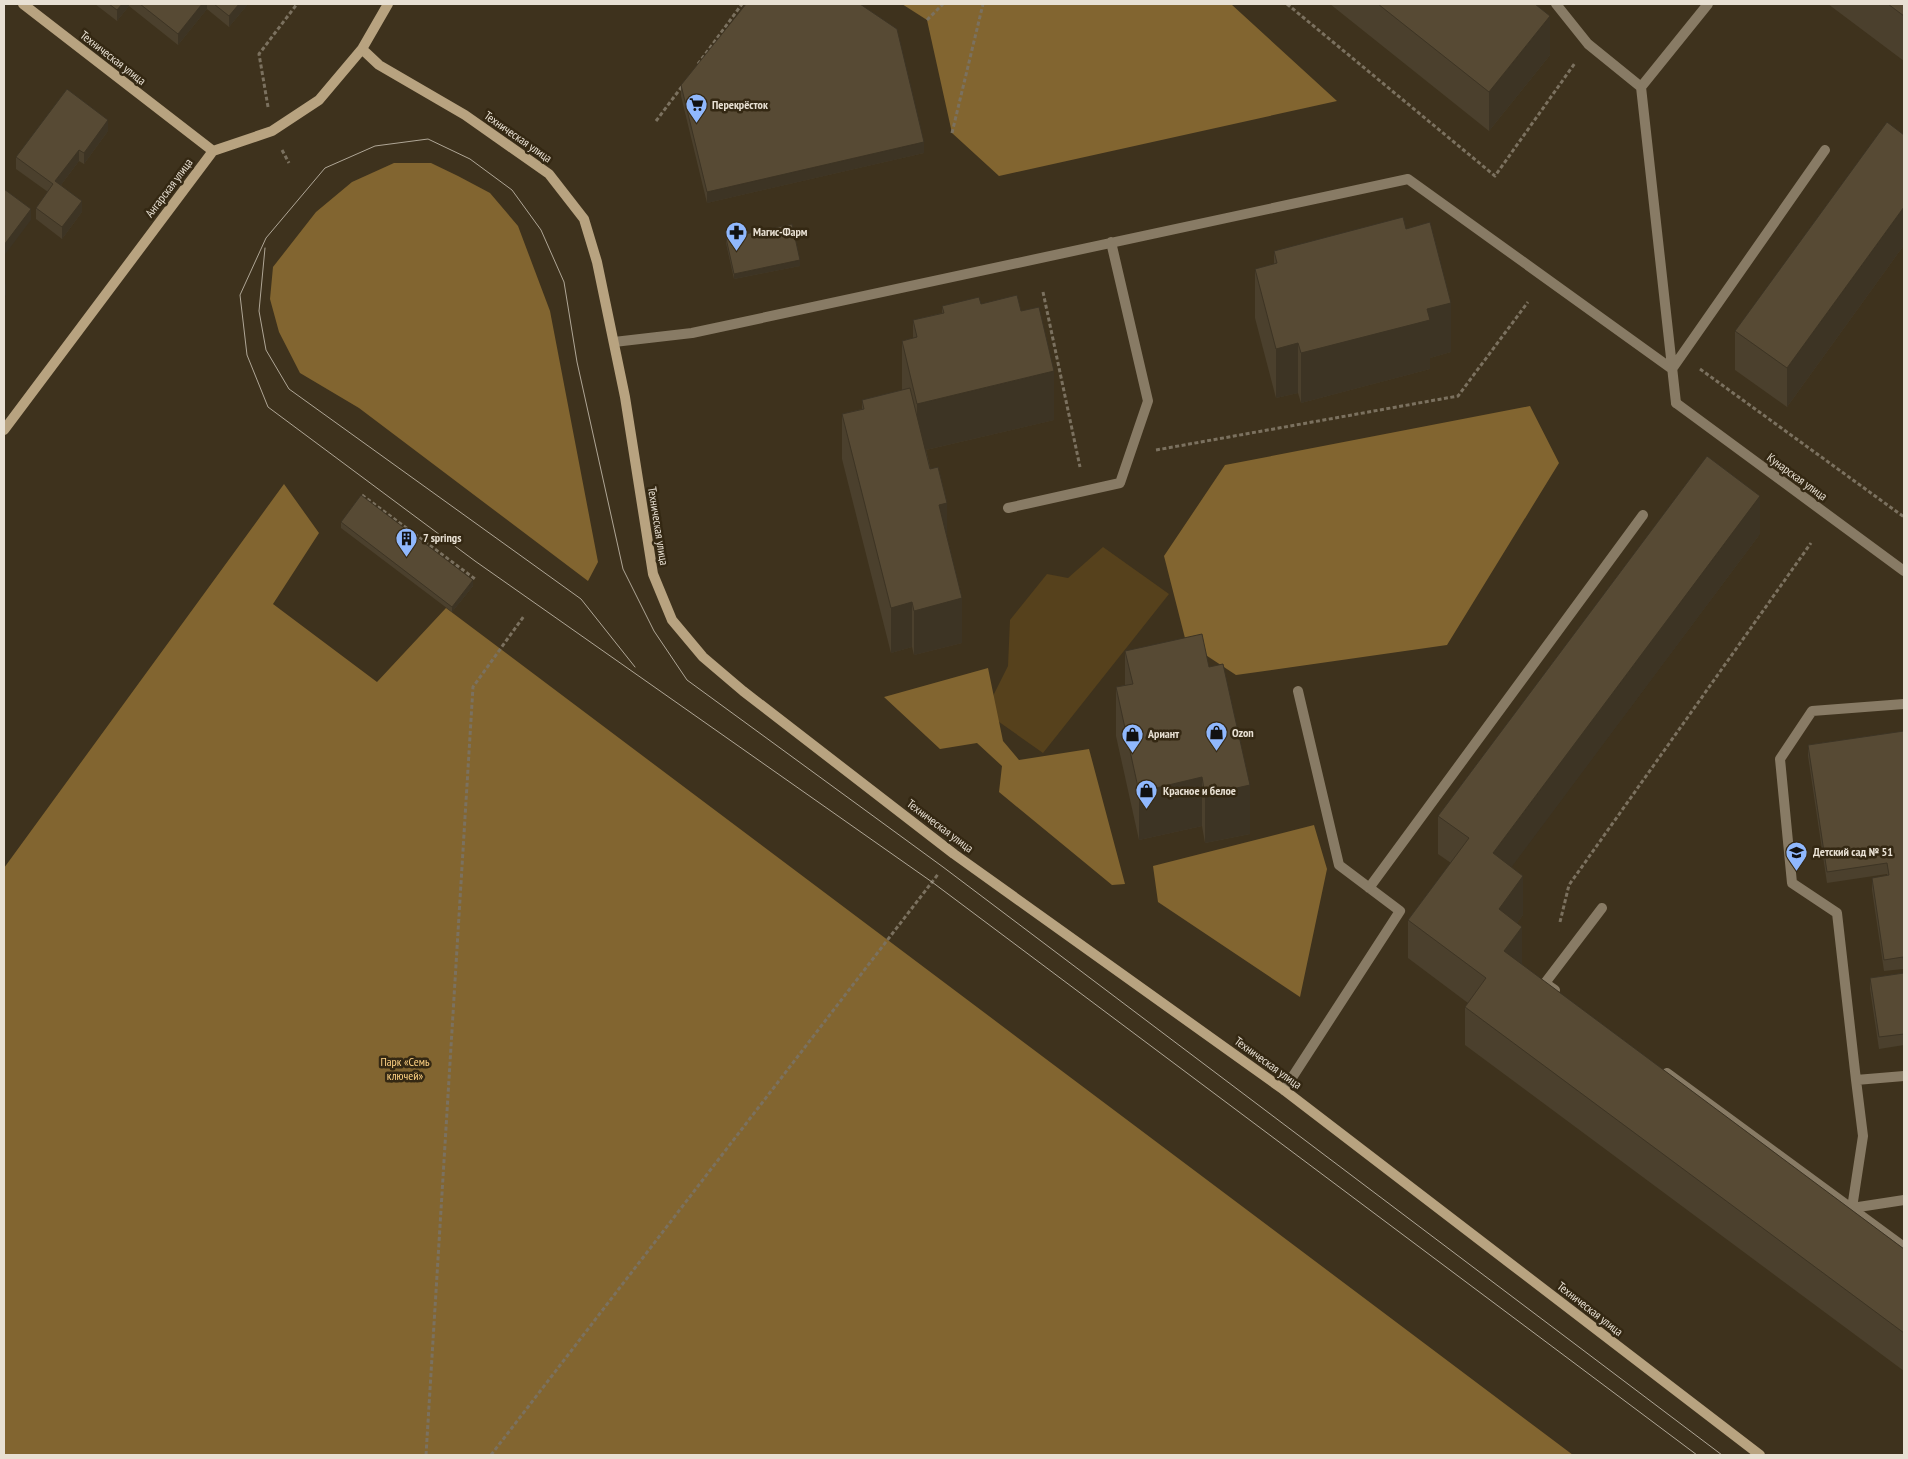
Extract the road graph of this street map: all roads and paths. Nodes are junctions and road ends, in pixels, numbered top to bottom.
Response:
1 (23, 4) edge
2 (298, 4) edge
3 (388, 4) edge
4 (742, 4) edge
5 (943, 4) edge
6 (984, 4) edge
7 (1287, 4) edge
8 (1556, 4) edge
9 (1708, 4) edge
10 (927, 20) dead end
11 (1588, 44) junction
12 (362, 49) junction
13 (696, 66) edge
14 (685, 82) edge
15 (1640, 87) junction
16 (656, 121) dead end
17 (272, 132) junction
18 (952, 133) dead end
19 (1825, 150) dead end
20 (212, 151) junction
21 (289, 163) dead end
22 (1111, 242) junction
23 (1042, 292) dead end
24 (1528, 302) dead end
25 (614, 342) junction
26 (1682, 355) junction
27 (1672, 369) junction
28 (4, 430) edge
29 (1129, 454) junction
30 (1085, 490) junction
31 (362, 495) edge
32 (1008, 508) dead end
33 (1643, 515) dead end
34 (1904, 517) edge
35 (1811, 543) dead end
36 (1904, 571) edge
37 (475, 580) edge
38 (524, 616) dead end
39 (1298, 691) dead end
40 (1904, 704) edge
41 (954, 854) junction
42 (1369, 888) junction
43 (1602, 908) dead end
44 (1558, 930) dead end
45 (1560, 994) edge
46 (1655, 1064) edge
47 (1904, 1076) edge
48 (1856, 1080) junction
49 (1284, 1090) junction
50 (1904, 1200) edge
51 (1852, 1208) junction
52 (1904, 1246) edge
53 (426, 1455) edge
54 (492, 1455) edge
55 (1760, 1455) edge

1 - 20 street, Техническая улица
2 - 17 path
3 - 12 street
4 - 13 path
5 - 10 path
6 - 18 path
7 - 11 path
8 - 11 street
9 - 15 street
11 - 15 street
12 - 17 street
12 - 25 street, Техническая улица
14 - 16 path
15 - 27 street
17 - 20 street
17 - 21 path
19 - 26 street
20 - 28 street, Ангарская улица
22 - 25 street
22 - 27 street
22 - 29 street
23 - 30 path
24 - 29 path
25 - 41 street, Техническая улица
26 - 27 street
26 - 34 path
27 - 36 street, Кунарская улица
29 - 30 street
30 - 32 street
31 - 37 path
33 - 42 street
35 - 44 path
38 - 53 path
39 - 42 street
40 - 48 street
41 - 49 street, Техническая улица
41 - 54 path
42 - 49 street
43 - 45 street
46 - 51 street
47 - 48 street
48 - 51 street
49 - 55 street, Техническая улица
50 - 51 street
51 - 52 street

